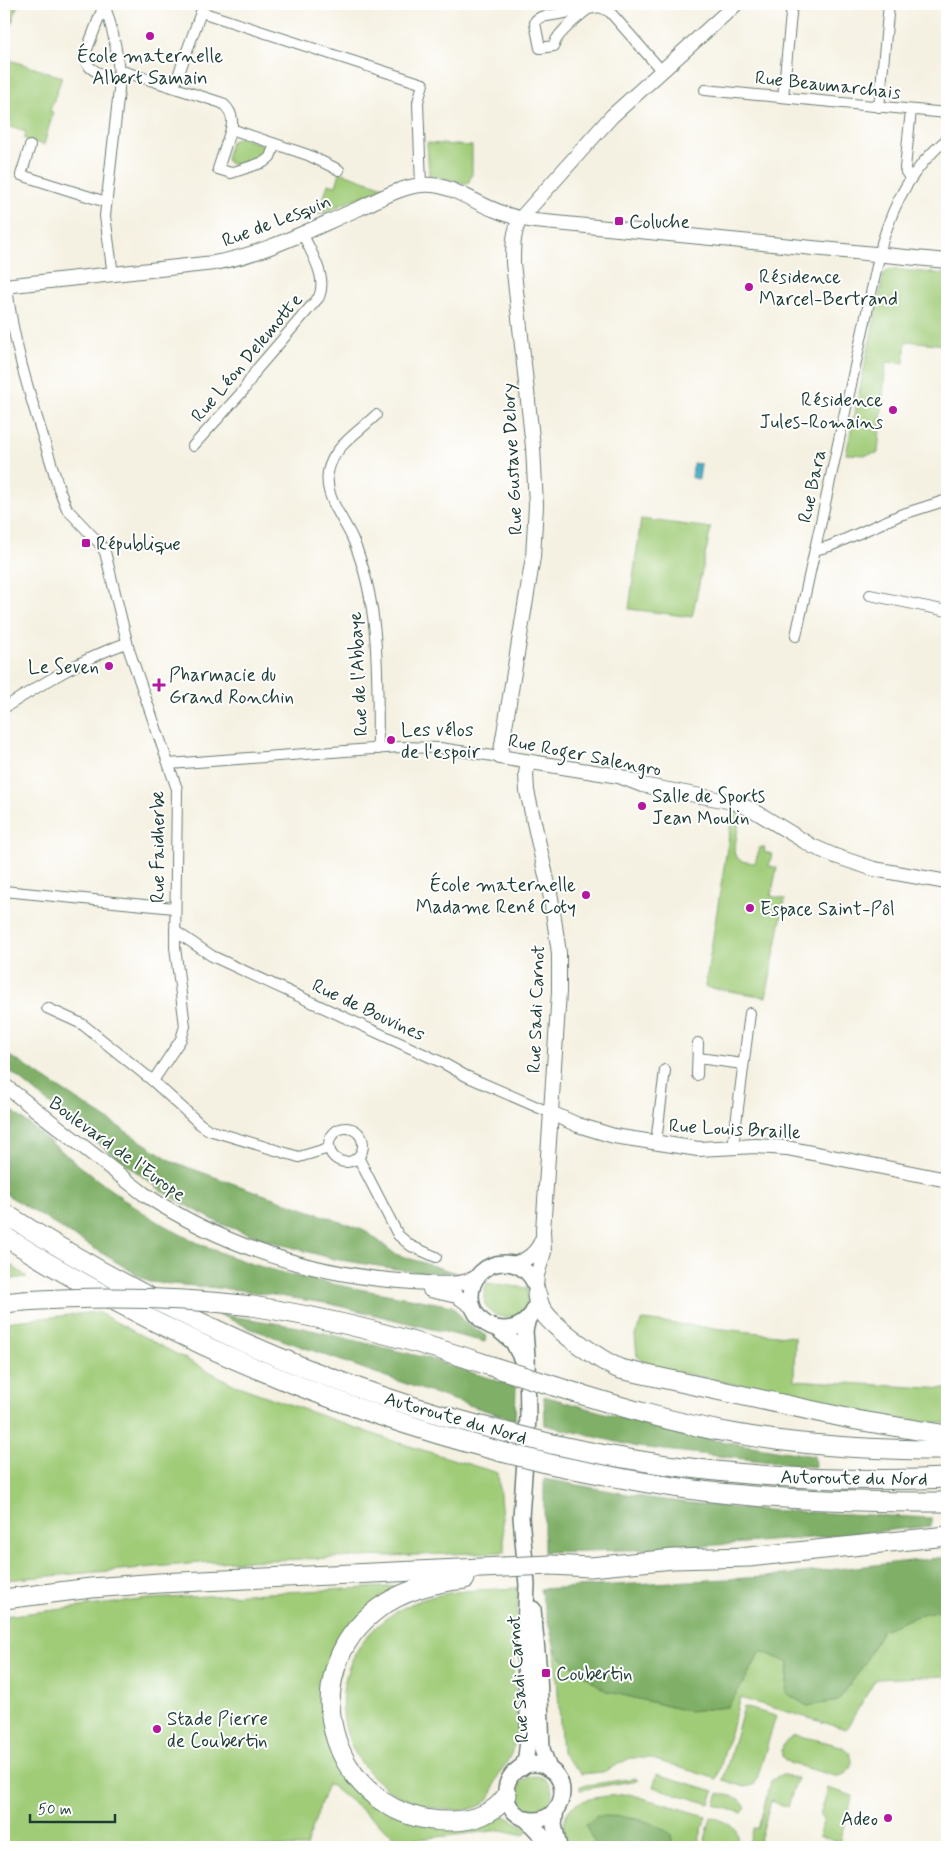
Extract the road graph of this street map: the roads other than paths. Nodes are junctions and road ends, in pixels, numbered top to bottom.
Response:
1 (104, 4) edge
2 (736, 4) edge
3 (792, 4) edge
4 (889, 4) edge
5 (589, 8) junction
6 (661, 70) junction
7 (119, 75) junction
8 (174, 87) junction
9 (705, 90) dead end
10 (783, 97) junction
11 (879, 107) junction
12 (911, 110) junction
13 (947, 113) edge
14 (231, 129) junction
15 (947, 139) edge
16 (275, 144) junction
17 (30, 146) dead end
18 (339, 170) dead end
19 (910, 178) junction
20 (421, 186) junction
21 (106, 202) junction
22 (520, 219) junction
23 (302, 232) junction
24 (878, 254) junction
25 (947, 261) edge
26 (113, 275) junction
27 (5, 286) edge
28 (376, 415) dead end
29 (194, 446) dead end
30 (947, 500) edge
31 (815, 550) junction
32 (870, 595) dead end
33 (947, 611) edge
34 (796, 636) dead end
35 (127, 643) junction
36 (4, 708) edge
37 (378, 749) junction
38 (500, 757) junction
39 (528, 762) junction
40 (169, 764) junction
41 (947, 882) edge
42 (4, 891) edge
43 (174, 908) junction
44 (175, 930) junction
45 (47, 1008) dead end
46 (750, 1013) dead end
47 (698, 1043) dead end
48 (698, 1058) junction
49 (744, 1064) junction
50 (665, 1070) dead end
51 (697, 1075) dead end
52 (153, 1081) junction
53 (4, 1085) edge
54 (551, 1113) junction
55 (656, 1142) junction
56 (733, 1147) junction
57 (330, 1148) junction
58 (358, 1157) junction
59 (947, 1180) edge
60 (4, 1213) edge
61 (543, 1231) junction
62 (4, 1236) edge
63 (436, 1257) dead end
64 (512, 1264) junction
65 (479, 1276) junction
66 (388, 1280) junction
67 (536, 1291) junction
68 (4, 1303) edge
69 (474, 1308) junction
70 (528, 1318) junction
71 (496, 1328) junction
72 (526, 1373) junction
73 (947, 1435) edge
74 (947, 1450) edge
75 (947, 1478) edge
76 (947, 1502) edge
77 (947, 1536) edge
78 (504, 1572) junction
79 (527, 1585) junction
80 (4, 1599) edge
81 (522, 1768) junction
82 (548, 1769) junction
83 (506, 1795) junction
84 (556, 1809) junction
85 (526, 1819) junction
86 (547, 1847) edge
87 (559, 1847) edge

1 - 7 street
1 - 7 street
2 - 6 street
3 - 10 street
4 - 11 street
5 - 5 street
5 - 6 street
6 - 22 street
7 - 8 street
7 - 21 street
8 - 14 street
8 - 20 street
9 - 10 street, Rue Beaumarchais
10 - 11 street, Rue Beaumarchais
11 - 12 street, Rue Beaumarchais
12 - 13 street, Rue Beaumarchais
12 - 19 street
14 - 16 street
14 - 16 street
15 - 19 street, Rue Bara
16 - 18 street
17 - 21 street
19 - 24 street, Rue Bara
20 - 22 street, Rue de Lesquin
20 - 23 street, Rue de Lesquin
21 - 26 street
22 - 24 street, Rue de Lesquin
22 - 38 street, Rue Gustave Delory
23 - 26 street, Rue de Lesquin
23 - 29 street, Rue Léon Delemotte
24 - 25 street, Rue de Lesquin
24 - 31 street, Rue Bara
26 - 27 street, Rue de Lesquin
27 - 35 street, Rue Faidherbe
28 - 37 street, Rue de l'Abbaye
30 - 31 street
31 - 34 street, Rue Bara
32 - 33 street
35 - 36 street
35 - 40 street, Rue Faidherbe
37 - 38 street, Rue Roger Salengro
37 - 40 street, Rue Roger Salengro
38 - 39 street, Rue Roger Salengro
39 - 41 street, Rue Roger Salengro
39 - 54 street, Rue Sadi Carnot
40 - 43 street, Rue Faidherbe
42 - 43 street
43 - 44 street, Rue Faidherbe
44 - 52 street, Rue Faidherbe
44 - 54 street, Rue de Bouvines
45 - 52 street
46 - 49 street
47 - 48 street
48 - 49 street
48 - 51 street
49 - 56 street
50 - 55 street
52 - 57 street
53 - 66 street, Boulevard de l'Europe
54 - 55 street, Rue Louis Braille
54 - 61 street, Rue Sadi Carnot
55 - 56 street, Rue Louis Braille
56 - 59 street, Rue Louis Braille
57 - 58 street
57 - 58 street
58 - 63 street
60 - 75 highway, Autoroute du Nord, bridge
61 - 64 street, Rue Sadi Carnot
61 - 67 street, Rue Sadi Carnot
62 - 76 highway, Autoroute du Nord, bridge
64 - 65 main road
64 - 67 main road
65 - 66 street, Boulevard de l'Europe
65 - 69 main road
66 - 69 street, Boulevard de l'Europe
67 - 70 main road
67 - 73 highway
68 - 74 highway, bridge
69 - 71 main road
70 - 71 main road
70 - 72 main road, Rue Sadi Carnot
71 - 72 main road, Rue Sadi Carnot
72 - 79 main road, Rue Sadi Carnot
77 - 78 highway, bridge
78 - 80 highway
78 - 83 highway
79 - 81 main road, Rue Sadi Carnot
79 - 82 main road, Rue Sadi Carnot
81 - 82 main road
81 - 83 main road
82 - 84 main road
83 - 85 main road
84 - 85 main road
84 - 87 main road
85 - 86 main road

